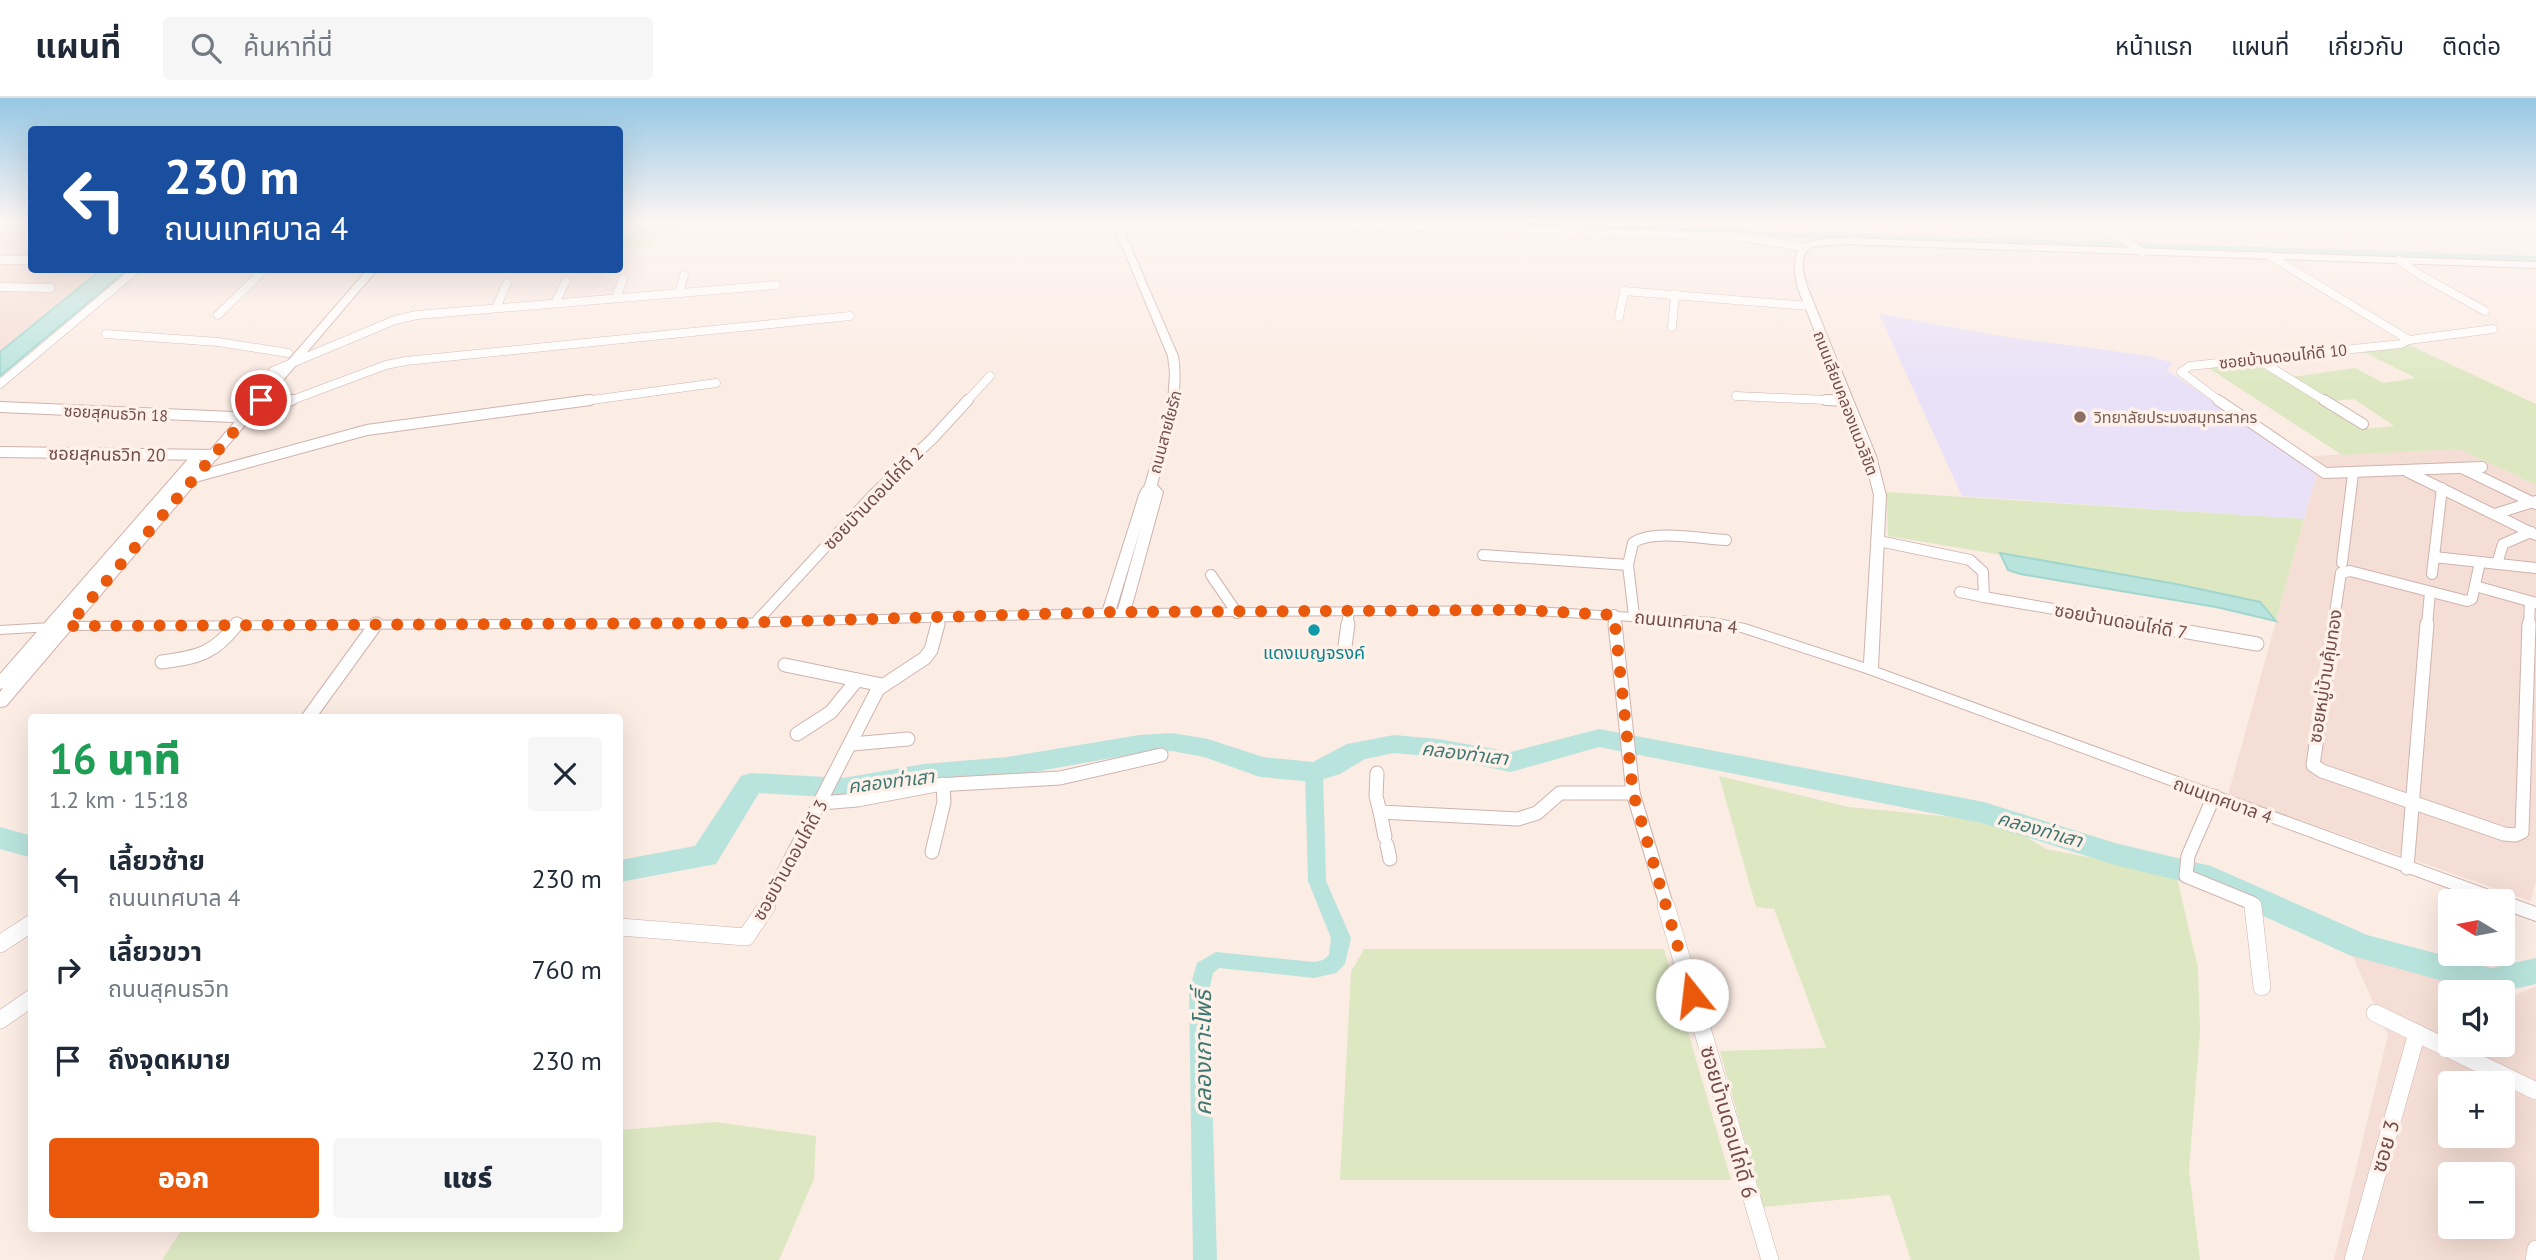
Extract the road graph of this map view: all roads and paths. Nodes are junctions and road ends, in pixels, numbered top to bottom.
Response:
1 (129, 276) edge
2 (258, 276) edge
3 (355, 276) edge
4 (366, 276) edge
5 (684, 276) edge
6 (1139, 276) edge
7 (1800, 276) edge
8 (2303, 276) edge
9 (2422, 276) edge
10 (623, 279) dead end
11 (566, 281) dead end
12 (507, 283) dead end
13 (776, 285) dead end
14 (0, 287) edge
15 (50, 288) dead end
16 (679, 293) junction
17 (1675, 294) junction
18 (616, 298) junction
19 (555, 303) junction
20 (1809, 306) junction
21 (496, 308) junction
22 (2485, 311) dead end
23 (218, 315) dead end
24 (850, 317) dead end
25 (1619, 317) dead end
26 (1672, 327) dead end
27 (2493, 329) dead end
28 (106, 334) dead end
29 (2409, 340) junction
30 (289, 359) junction
31 (2257, 359) junction
32 (990, 376) dead end
33 (716, 383) dead end
34 (0, 384) edge
35 (1736, 396) dead end
36 (1848, 401) junction
37 (0, 407) edge
38 (239, 417) junction
39 (2364, 424) dead end
40 (0, 452) edge
41 (214, 455) junction
42 (198, 456) junction
43 (2482, 467) dead end
44 (2463, 468) junction
45 (2406, 471) junction
46 (2353, 474) junction
47 (195, 477) junction
48 (2442, 488) junction
49 (2535, 502) edge
50 (2495, 514) junction
51 (2533, 534) edge
52 (1726, 540) dead end
53 (1878, 541) junction
54 (1483, 555) dead end
55 (2434, 557) junction
56 (2480, 562) junction
57 (2342, 563) dead end
58 (2497, 564) junction
59 (1628, 565) junction
60 (2536, 568) edge
61 (2432, 574) dead end
62 (1212, 575) dead end
63 (2475, 586) junction
64 (1122, 590) junction
65 (1960, 592) dead end
66 (2430, 592) junction
67 (1984, 597) junction
68 (2533, 603) edge
69 (1349, 612) junction
70 (1115, 613) junction
71 (1161, 613) junction
72 (1237, 613) junction
73 (1073, 614) junction
74 (1614, 615) junction
75 (1634, 616) junction
76 (939, 617) junction
77 (757, 621) junction
78 (377, 623) junction
79 (237, 624) junction
80 (68, 626) junction
81 (51, 627) junction
82 (0, 630) edge
83 (2533, 634) edge
84 (2258, 644) dead end
85 (1344, 653) dead end
86 (162, 662) dead end
87 (785, 665) dead end
88 (2532, 668) edge
89 (1871, 670) junction
90 (857, 680) junction
91 (0, 684) edge
92 (882, 685) junction
93 (0, 702) edge
94 (310, 714) edge
95 (797, 734) dead end
96 (908, 738) dead end
97 (852, 744) junction
98 (1161, 755) dead end
99 (1377, 773) dead end
100 (943, 784) junction
101 (1633, 793) junction
102 (825, 795) junction
103 (2214, 796) junction
104 (2412, 802) junction
105 (1380, 812) junction
106 (1387, 847) dead end
107 (932, 852) dead end
108 (2407, 868) junction
109 (2466, 889) edge
110 (2515, 907) edge
111 (2536, 914) edge
112 (28, 926) edge
113 (623, 927) edge
114 (0, 944) edge
115 (2262, 986) dead end
116 (28, 1001) edge
117 (2375, 1013) dead end
118 (0, 1020) edge
119 (2417, 1033) junction
120 (2536, 1091) edge
121 (2536, 1248) edge
122 (1770, 1260) edge
123 (2353, 1260) edge
124 (2534, 1260) edge

1 - 34 street
2 - 23 street
3 - 30 main road
4 - 30 main road
5 - 16 street
6 - 64 street, ถนนสายใยรัก
7 - 20 street, ถนนเลียบคลองแนวลิขิต
8 - 29 street
9 - 22 street
10 - 18 street
11 - 19 street
12 - 21 street
13 - 16 street
14 - 15 street
16 - 18 street
17 - 20 street
17 - 25 street
17 - 26 street
18 - 19 street
19 - 21 street
20 - 36 street, ถนนเลียบคลองแนวลิขิต
21 - 30 street
24 - 38 street
27 - 29 street, ซอยบ้านดอนไก่ดี 10
28 - 30 street
29 - 31 street, ซอยบ้านดอนไก่ดี 10
30 - 38 main road
30 - 38 main road
31 - 39 street
31 - 46 street, ซอยบ้านดอนไก่ดี 10
32 - 77 street, ซอยบัานดอนไก่ดี 2
33 - 47 street
35 - 36 street
36 - 53 street, ถนนเลียบคลองแนวลิขิต
37 - 38 street, ซอยสุคนธวิท 18
38 - 41 main road
38 - 42 main road
40 - 42 street, ซอยสุคนธวิท 20
41 - 42 street, ซอยสุคนธวิท 20
41 - 47 main road
42 - 81 main road
43 - 44 street
44 - 45 street
44 - 49 street
45 - 46 street
45 - 48 street
46 - 57 street
47 - 80 main road
48 - 50 street
48 - 55 street
49 - 50 street
50 - 51 street
51 - 58 street
52 - 59 street
53 - 67 street
53 - 89 street, ถนนเลียบคลองแนวลิขิต
54 - 59 street
55 - 56 street
55 - 61 street
56 - 58 street
56 - 63 street
58 - 60 street
59 - 75 street
62 - 72 street
63 - 66 street, ซอยหมู่บ้านคุ้มทอง
63 - 68 street
64 - 70 street, ถนนสายใยรัก
64 - 71 street
64 - 73 street
65 - 67 street, ซอยบ้านดอนไก่ดี 7
66 - 104 street
66 - 104 street, ซอยหมู่บ้านคุ้มทอง
67 - 84 street, ซอยบ้านดอนไก่ดี 7
68 - 83 street, ซอยหมู่บ้านคุ้มทอง
69 - 72 street, ถนนเทศบาล 4
69 - 74 street, ถนนเทศบาล 4
69 - 85 street
70 - 71 street, ถนนเทศบาล 4
70 - 73 street, ถนนเทศบาล 4
71 - 72 street, ถนนเทศบาล 4
73 - 76 street, ถนนเทศบาล 4
74 - 75 street, ถนนเทศบาล 4
74 - 101 street, ซอยบ้านดอนไก่ดี 6
75 - 89 street, ถนนเทศบาล 4
76 - 77 street, ถนนเทศบาล 4
76 - 92 street
77 - 78 street, ถนนเทศบาล 4
78 - 79 street, ถนนเทศบาล 4
78 - 94 street
79 - 80 street, ถนนเทศบาล 4
79 - 86 street
80 - 81 street, ถนนเทศบาล 4
80 - 93 main road
81 - 82 street, ถนนเทศบาล 4
81 - 91 main road
83 - 88 street, ซอยหมู่บ้านคุ้มทอง
87 - 90 street
88 - 104 street, ซอยหมู่บ้านคุ้มทอง
89 - 103 street, ถนนเทศบาล 4
90 - 92 street
90 - 95 street
92 - 97 street, ซอยบัานดอนไก่ดี 3
96 - 97 street
97 - 102 street, ซอยบัานดอนไก่ดี 3
98 - 100 street
99 - 105 street
100 - 102 street
100 - 107 street
101 - 105 street
101 - 122 street, ซอยบ้านดอนไก่ดี 6
102 - 113 street, ซอยบัานดอนไก่ดี 3
103 - 108 street, ถนนเทศบาล 4
103 - 115 street
104 - 108 street
105 - 106 street
108 - 109 street, ถนนเทศบาล 4
110 - 111 street, ถนนเทศบาล 4
112 - 114 street
116 - 118 street
117 - 119 street
119 - 120 street
119 - 123 street, ซอย 3
121 - 124 street

